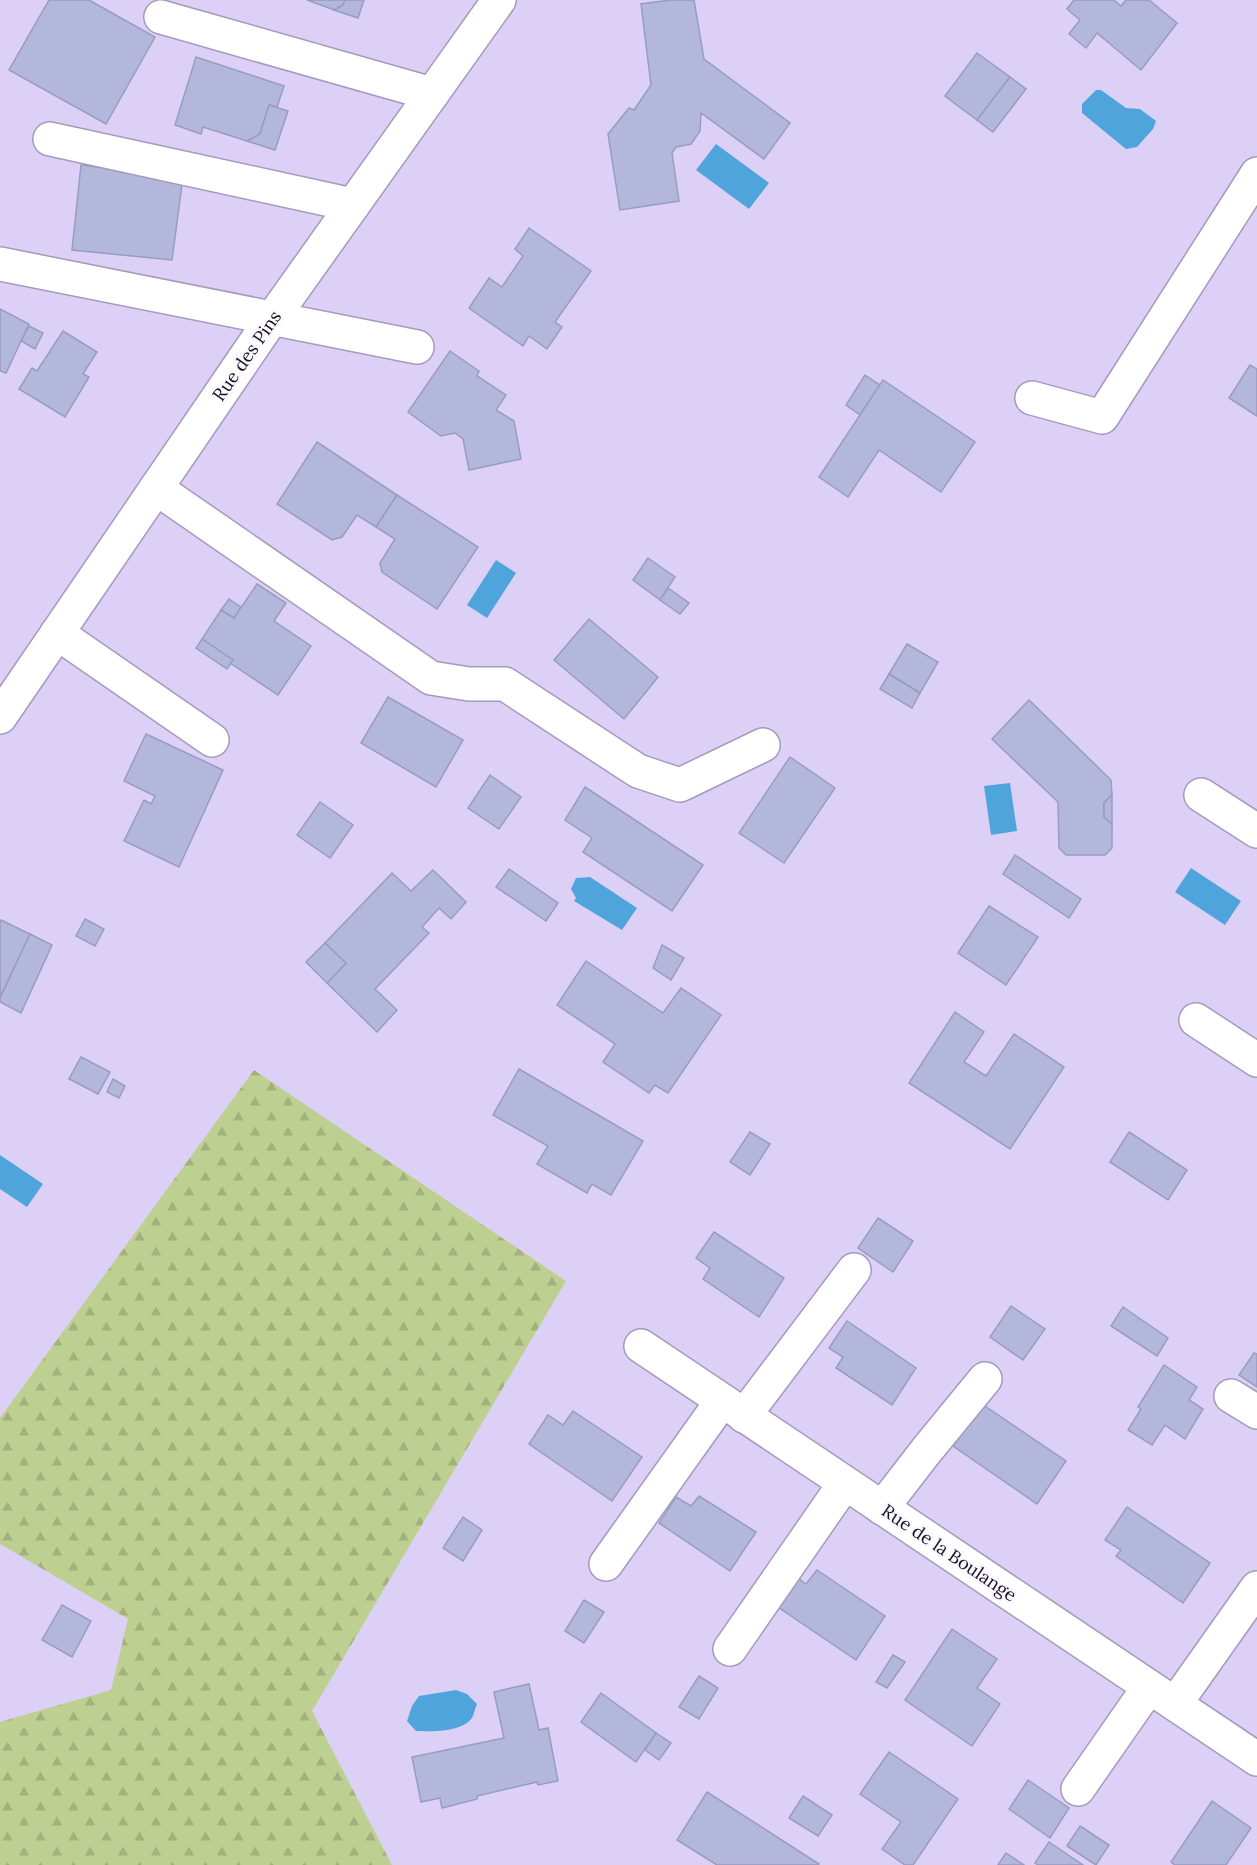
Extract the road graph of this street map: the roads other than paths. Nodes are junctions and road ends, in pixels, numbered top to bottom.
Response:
1 (499, 0) edge
2 (161, 16) dead end
3 (432, 94) junction
4 (50, 139) dead end
5 (1257, 174) edge
6 (353, 205) junction
7 (0, 264) edge
8 (272, 319) junction
9 (417, 347) dead end
10 (1032, 398) dead end
11 (156, 488) junction
12 (57, 633) junction
13 (0, 717) edge
14 (212, 740) dead end
15 (763, 745) dead end
16 (1201, 795) dead end
17 (1257, 831) edge
18 (1196, 1020) dead end
19 (1257, 1060) edge
20 (854, 1270) dead end
21 (641, 1347) dead end
22 (985, 1379) dead end
23 (733, 1408) junction
24 (844, 1483) junction
25 (882, 1508) junction
26 (606, 1564) dead end
27 (1257, 1588) edge
28 (730, 1650) dead end
29 (1162, 1696) junction
30 (1257, 1759) edge
31 (1078, 1789) dead end

1 - 3 street, Rue des Pins
2 - 3 street
3 - 6 street, Rue des Pins
4 - 6 street
5 - 10 street
6 - 8 street, Rue des Pins
7 - 8 street
8 - 9 street
8 - 11 street, Rue des Pins
11 - 12 street, Rue des Pins
11 - 15 street
12 - 13 street, Rue des Pins
12 - 14 street
16 - 17 street
18 - 19 street
20 - 23 street
21 - 23 street, Rue de la Boulange
22 - 25 street
23 - 24 street, Rue de la Boulange
23 - 26 street
24 - 25 street, Rue de la Boulange
24 - 28 street
25 - 29 street, Rue de la Boulange
27 - 29 street
29 - 30 street, Rue de la Boulange
29 - 31 street

